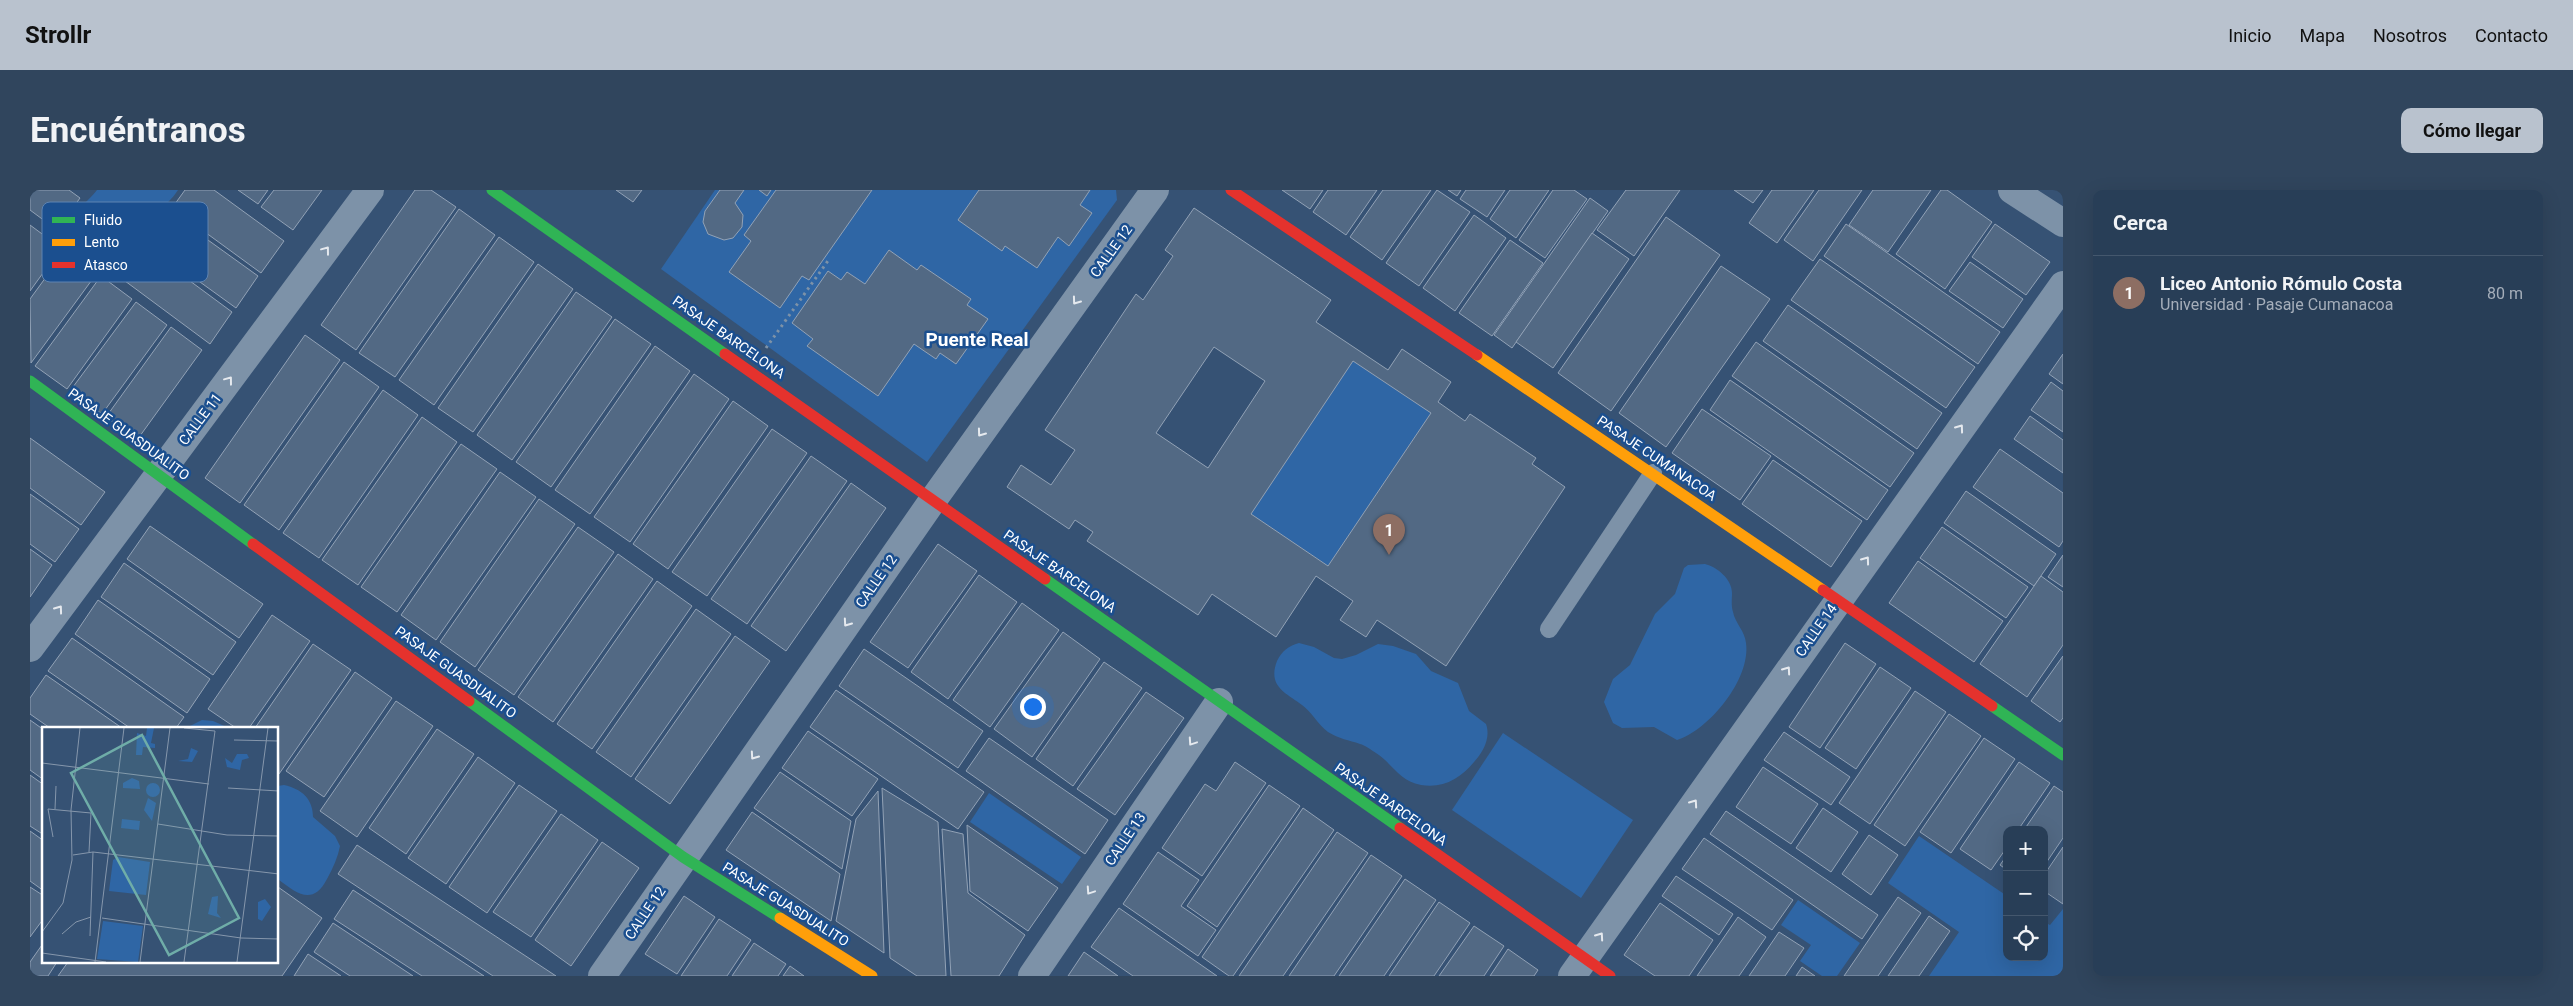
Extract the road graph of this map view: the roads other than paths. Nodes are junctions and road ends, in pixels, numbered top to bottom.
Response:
1 (370, 190) edge
2 (492, 190) edge
3 (1155, 190) edge
4 (1231, 190) edge
5 (2012, 190) edge
6 (2063, 223) edge
7 (2063, 285) edge
8 (30, 381) edge
9 (1652, 473) junction
10 (159, 474) junction
11 (933, 500) junction
12 (1837, 600) junction
13 (1549, 629) dead end
14 (30, 648) edge
15 (1219, 702) junction
16 (2063, 756) edge
17 (683, 857) junction
18 (1578, 967) edge
19 (602, 976) edge
20 (872, 976) edge
21 (1032, 976) edge
22 (1610, 976) edge

10 -> 1 street, CALLE 11
2 - 11 street, PASAJE BARCELONA
3 -> 11 street, CALLE 12
4 - 9 street, PASAJE CUMANACOA
5 - 6 street
12 -> 7 street, CALLE 14
8 - 10 street, PASAJE GUASDUALITO
9 - 12 street, PASAJE CUMANACOA
9 - 13 lane
14 -> 10 street, CALLE 11
10 - 17 street, PASAJE GUASDUALITO
11 - 15 street, PASAJE BARCELONA
11 -> 17 street, CALLE 12
12 - 16 street, PASAJE CUMANACOA
18 -> 12 street, CALLE 14
15 - 18 street, PASAJE BARCELONA
15 -> 21 street, CALLE 13
17 - 19 street, CALLE 12
17 - 20 street, PASAJE GUASDUALITO
18 - 22 street, PASAJE BARCELONA

